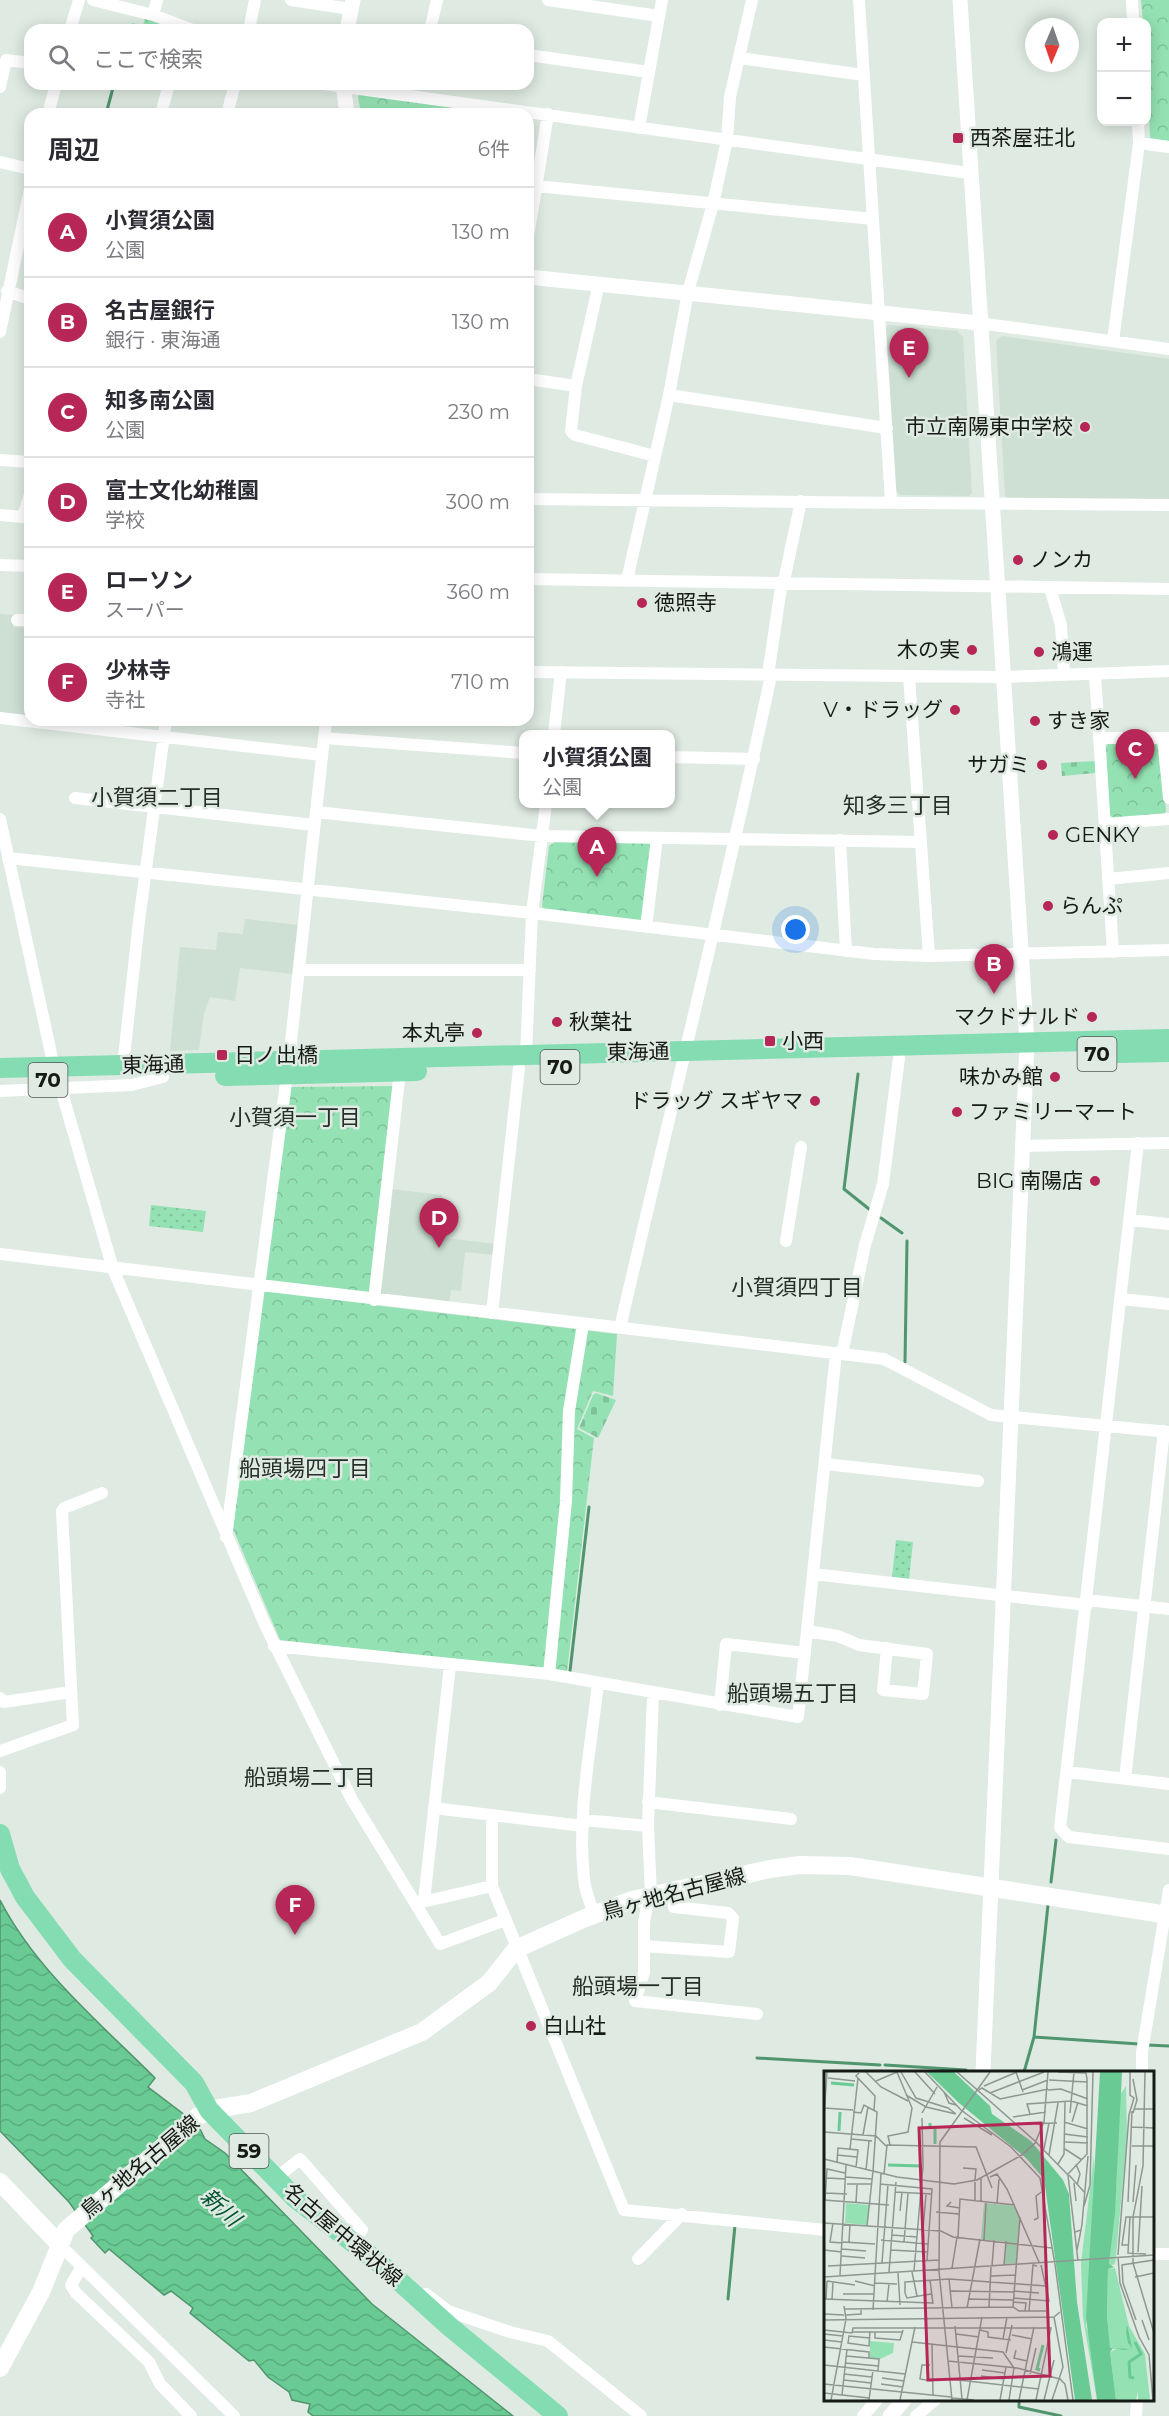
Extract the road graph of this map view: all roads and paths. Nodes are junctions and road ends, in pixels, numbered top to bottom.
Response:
1 (79, 0) edge
2 (93, 0) edge
3 (157, 0) edge
4 (255, 0) edge
5 (291, 0) edge
6 (437, 0) edge
7 (548, 0) edge
8 (662, 0) edge
9 (752, 0) edge
10 (859, 0) edge
11 (960, 0) edge
12 (1132, 0) edge
13 (352, 4) edge
14 (153, 15) junction
15 (659, 16) junction
16 (1133, 18) edge
17 (72, 24) edge
18 (175, 24) edge
19 (250, 24) edge
20 (348, 24) edge
21 (431, 24) edge
22 (534, 56) edge
23 (739, 58) junction
24 (24, 62) edge
25 (649, 72) junction
26 (864, 75) junction
27 (0, 87) edge
28 (54, 90) edge
29 (167, 90) edge
30 (233, 90) edge
31 (344, 90) edge
32 (418, 90) edge
33 (50, 108) edge
34 (163, 108) edge
35 (229, 108) edge
36 (346, 108) edge
37 (516, 108) edge
38 (534, 111) edge
39 (549, 114) junction
40 (1138, 126) edge
41 (639, 128) junction
42 (727, 140) junction
43 (1140, 143) junction
44 (1169, 147) edge
45 (870, 159) junction
46 (0, 162) edge
47 (24, 168) edge
48 (969, 173) junction
49 (536, 186) junction
50 (534, 199) edge
51 (713, 204) junction
52 (24, 216) edge
53 (873, 219) junction
54 (534, 278) edge
55 (599, 284) junction
56 (7, 291) junction
57 (688, 292) junction
58 (24, 297) edge
59 (879, 313) junction
60 (979, 323) junction
61 (0, 332) edge
62 (1113, 341) junction
63 (1169, 349) edge
64 (534, 380) edge
65 (576, 386) junction
66 (669, 395) junction
67 (886, 428) junction
68 (655, 456) junction
69 (0, 460) edge
70 (24, 462) edge
71 (534, 499) edge
72 (645, 501) junction
73 (801, 501) junction
74 (891, 502) junction
75 (992, 503) junction
76 (1169, 506) edge
77 (24, 514) edge
78 (0, 515) edge
79 (0, 565) edge
80 (24, 566) edge
81 (534, 579) edge
82 (627, 580) junction
83 (783, 581) junction
84 (995, 587) junction
85 (1050, 588) junction
86 (1169, 590) edge
87 (17, 620) dead end
88 (24, 620) edge
89 (1169, 671) edge
90 (534, 672) edge
91 (561, 672) junction
92 (1095, 674) junction
93 (770, 675) junction
94 (1064, 675) junction
95 (909, 676) junction
96 (1002, 676) junction
97 (0, 718) edge
98 (24, 721) edge
99 (73, 726) edge
100 (165, 726) edge
101 (325, 726) edge
102 (555, 730) edge
103 (164, 736) junction
104 (324, 738) junction
105 (1099, 738) junction
106 (1166, 738) edge
107 (519, 753) edge
108 (322, 754) junction
109 (675, 757) edge
110 (754, 759) junction
111 (75, 798) dead end
112 (1169, 798) edge
113 (153, 806) junction
114 (546, 808) edge
115 (316, 812) junction
116 (0, 819) edge
117 (1169, 819) edge
118 (1105, 824) junction
119 (314, 825) junction
120 (542, 836) junction
121 (657, 838) junction
122 (737, 839) junction
123 (840, 840) junction
124 (921, 842) junction
125 (8, 858) junction
126 (145, 873) junction
127 (1169, 873) edge
128 (1108, 879) junction
129 (307, 890) junction
130 (532, 913) junction
131 (646, 927) junction
132 (714, 935) junction
133 (1169, 950) edge
134 (846, 951) junction
135 (1113, 952) junction
136 (1020, 954) junction
137 (929, 956) junction
138 (298, 970) junction
139 (530, 970) junction
140 (1169, 1038) edge
141 (1026, 1049) junction
142 (1169, 1052) edge
143 (683, 1057) junction
144 (52, 1058) junction
145 (899, 1058) junction
146 (0, 1059) edge
147 (522, 1062) junction
148 (123, 1066) junction
149 (287, 1067) junction
150 (0, 1068) edge
151 (400, 1071) junction
152 (163, 1077) junction
153 (0, 1081) edge
154 (61, 1089) junction
155 (0, 1091) edge
156 (1138, 1143) junction
157 (1169, 1143) edge
158 (1022, 1146) junction
159 (801, 1148) dead end
160 (1130, 1220) junction
161 (1169, 1224) edge
162 (786, 1241) dead end
163 (0, 1254) edge
164 (113, 1269) junction
165 (259, 1287) junction
166 (1121, 1299) junction
167 (374, 1300) junction
168 (1169, 1304) edge
169 (492, 1313) junction
170 (583, 1324) junction
171 (620, 1328) junction
172 (839, 1354) junction
173 (1011, 1417) junction
174 (1108, 1425) junction
175 (1166, 1431) edge
176 (826, 1464) junction
177 (978, 1481) dead end
178 (102, 1492) dead end
179 (226, 1537) junction
180 (813, 1574) junction
181 (1004, 1597) junction
182 (1087, 1603) junction
183 (1144, 1606) junction
184 (1169, 1609) edge
185 (807, 1631) junction
186 (274, 1646) junction
187 (887, 1648) junction
188 (805, 1653) junction
189 (450, 1665) junction
190 (549, 1674) junction
191 (598, 1683) junction
192 (71, 1692) junction
193 (653, 1694) junction
194 (0, 1698) edge
195 (720, 1706) junction
196 (0, 1751) edge
197 (0, 1772) edge
198 (1067, 1772) junction
199 (1125, 1779) junction
200 (1169, 1784) edge
201 (0, 1788) edge
202 (648, 1802) junction
203 (434, 1808) junction
204 (492, 1815) junction
205 (791, 1819) dead end
206 (583, 1823) junction
207 (648, 1826) junction
208 (0, 1834) edge
209 (1169, 1849) edge
210 (492, 1886) junction
211 (992, 1888) junction
212 (1169, 1890) edge
213 (672, 1891) junction
214 (650, 1896) junction
215 (419, 1902) junction
216 (594, 1914) junction
217 (1168, 1915) edge
218 (505, 1920) junction
219 (644, 1946) junction
220 (516, 1949) junction
221 (757, 2014) dead end
222 (983, 2071) edge
223 (1142, 2071) edge
224 (203, 2113) junction
225 (276, 2178) junction
226 (0, 2182) edge
227 (682, 2214) junction
228 (824, 2230) edge
229 (63, 2238) junction
230 (352, 2241) junction
231 (638, 2259) dead end
232 (81, 2268) junction
233 (401, 2284) junction
234 (0, 2368) edge
235 (876, 2401) edge
236 (903, 2401) edge
237 (930, 2401) edge
238 (1137, 2401) edge
239 (191, 2416) edge
240 (234, 2416) edge
241 (558, 2416) edge
242 (640, 2416) edge
243 (862, 2416) edge
244 (890, 2416) edge
245 (916, 2416) edge
246 (1136, 2416) edge

1 - 17 street
2 - 14 street
3 - 14 street
4 - 19 street
5 - 13 street
6 - 21 street
7 - 15 street
8 - 15 street
9 - 23 street
10 - 26 street
11 - 48 street
12 - 16 street
13 - 20 street
14 - 18 street
15 - 25 street
22 - 25 street
23 - 26 street
23 - 42 street
24 - 27 street
25 - 41 street
26 - 45 street
28 - 33 street
29 - 34 street
30 - 35 street
31 - 36 street
32 - 37 street
38 - 39 street
39 - 41 street
39 - 49 street
40 - 43 street
41 - 42 street
42 - 45 street
42 - 51 street
43 - 44 street
43 - 62 street
45 - 48 street
45 - 53 street
46 - 47 street
48 - 60 street
49 - 50 street
49 - 51 street
51 - 53 street
51 - 57 street
52 - 56 street
53 - 59 street
54 - 55 street
55 - 57 street
55 - 65 street
56 - 58 street
56 - 61 street
57 - 59 street
57 - 66 street
59 - 60 street
59 - 67 street
60 - 62 street
60 - 75 street
62 - 63 street
64 - 65 street
65 - 68 street
66 - 67 street
66 - 68 street
67 - 74 street
68 - 72 street
69 - 70 street
71 - 72 street
72 - 73 street
72 - 82 street
73 - 74 street
73 - 83 street
74 - 75 street
75 - 76 street
75 - 84 street
77 - 78 street
79 - 80 street
81 - 82 street
82 - 83 street
83 - 84 street
83 - 93 street
84 - 85 street
84 - 96 street
85 - 86 street
85 - 94 street
87 - 88 street
89 - 92 street
90 - 91 street
91 - 93 street
91 - 102 street
92 - 94 street
92 - 105 street
93 - 95 street
93 - 110 street
94 - 96 street
95 - 96 street
95 - 124 street
96 - 136 street
97 - 98 street
99 - 103 street
100 - 103 street
101 - 104 street
103 - 108 street
103 - 113 street
104 - 107 street
104 - 108 street
105 - 106 street
105 - 118 street
106 - 112 street
108 - 115 street
109 - 110 street
110 - 122 street
111 - 113 street
113 - 119 street
113 - 126 street
114 - 120 street
115 - 119 street
115 - 120 street
116 - 125 street
117 - 118 street
118 - 128 street
119 - 129 street
120 - 121 street
120 - 130 street
121 - 122 street
121 - 131 street
122 - 123 street
122 - 132 street
123 - 124 street
123 - 134 street
124 - 137 street
125 - 126 street
125 - 144 street
126 - 129 street
126 - 148 street
127 - 128 street
128 - 135 street
129 - 130 street
129 - 138 street
130 - 131 street
130 - 139 street
131 - 132 street
132 - 134 street
132 - 143 street
133 - 135 street
134 - 137 street
135 - 136 street
136 - 137 street
136 - 141 street
138 - 139 street
138 - 149 street
139 - 147 street
140 - 141 main road, 東海通 / 70
141 - 142 main road, 東海通 / 70
141 - 143 main road, 東海通 / 70
141 - 145 main road, 東海通 / 70
141 - 158 street
143 - 145 main road, 東海通 / 70
143 - 147 main road, 東海通 / 70
143 - 171 street
144 - 146 street
144 - 148 street
145 - 172 street
147 - 149 main road, 東海通 / 70
147 - 151 main road, 東海通 / 70
147 - 169 street
148 - 149 main road, 東海通 / 70
148 - 150 main road, 東海通 / 70
149 - 151 main road, 東海通 / 70
149 - 152 main road, 東海通 / 70
149 - 165 street
151 - 167 street
152 - 153 main road, 東海通 / 70
152 - 154 street
154 - 155 street
154 - 164 street
156 - 157 street
156 - 158 street
156 - 160 street
158 - 173 street
159 - 162 street
160 - 161 street
160 - 166 street
163 - 164 street
164 - 165 street
164 - 179 street
165 - 167 street
165 - 179 street
166 - 168 street
166 - 174 street
167 - 169 street
169 - 170 street
170 - 171 street
170 - 190 street
171 - 172 street
172 - 173 street
172 - 176 street
173 - 174 street
173 - 181 street
174 - 175 street
174 - 182 street
175 - 183 street
176 - 177 street
176 - 180 street
178 - 192 street
179 - 186 street
180 - 181 street
180 - 185 street
181 - 182 street
181 - 211 street
182 - 183 street
182 - 198 street
183 - 184 street
183 - 199 street
185 - 187 street
185 - 188 street
186 - 189 street
186 - 215 street
187 - 187 street
188 - 195 street
188 - 195 street
189 - 190 street
189 - 203 street
190 - 191 street
191 - 193 street
191 - 206 street
192 - 194 street
192 - 196 street
193 - 195 street
193 - 202 street
197 - 201 street
198 - 199 street
198 - 209 street
199 - 200 street
202 - 205 street
202 - 207 street
203 - 204 street
203 - 215 street
204 - 206 street
204 - 210 street
206 - 207 street
206 - 216 street
207 - 214 street
208 - 224 main road, 名古屋中環状線 / 59
210 - 215 street
210 - 218 street
211 - 213 main road, 鳥ヶ地名古屋線
211 - 217 main road, 鳥ヶ地名古屋線
211 - 222 street
212 - 217 street
213 - 214 main road, 鳥ヶ地名古屋線
213 - 219 street
214 - 216 main road, 鳥ヶ地名古屋線
214 - 219 street
215 - 218 street
216 - 220 main road, 鳥ヶ地名古屋線
217 - 223 street
218 - 220 street
219 - 221 street
220 - 224 main road, 鳥ヶ地名古屋線
220 - 227 street
224 - 225 main road, 名古屋中環状線 / 59
224 - 229 main road, 鳥ヶ地名古屋線
225 - 230 main road, 名古屋中環状線 / 59
225 - 230 street
226 - 229 main road
227 - 228 street
227 - 231 street
229 - 232 street
229 - 234 main road, 鳥ヶ地名古屋線
230 - 233 main road, 名古屋中環状線 / 59
232 - 239 street
232 - 240 street
233 - 241 main road, 名古屋中環状線 / 59
233 - 242 street
235 - 243 street
236 - 244 street
237 - 245 street
238 - 246 street

